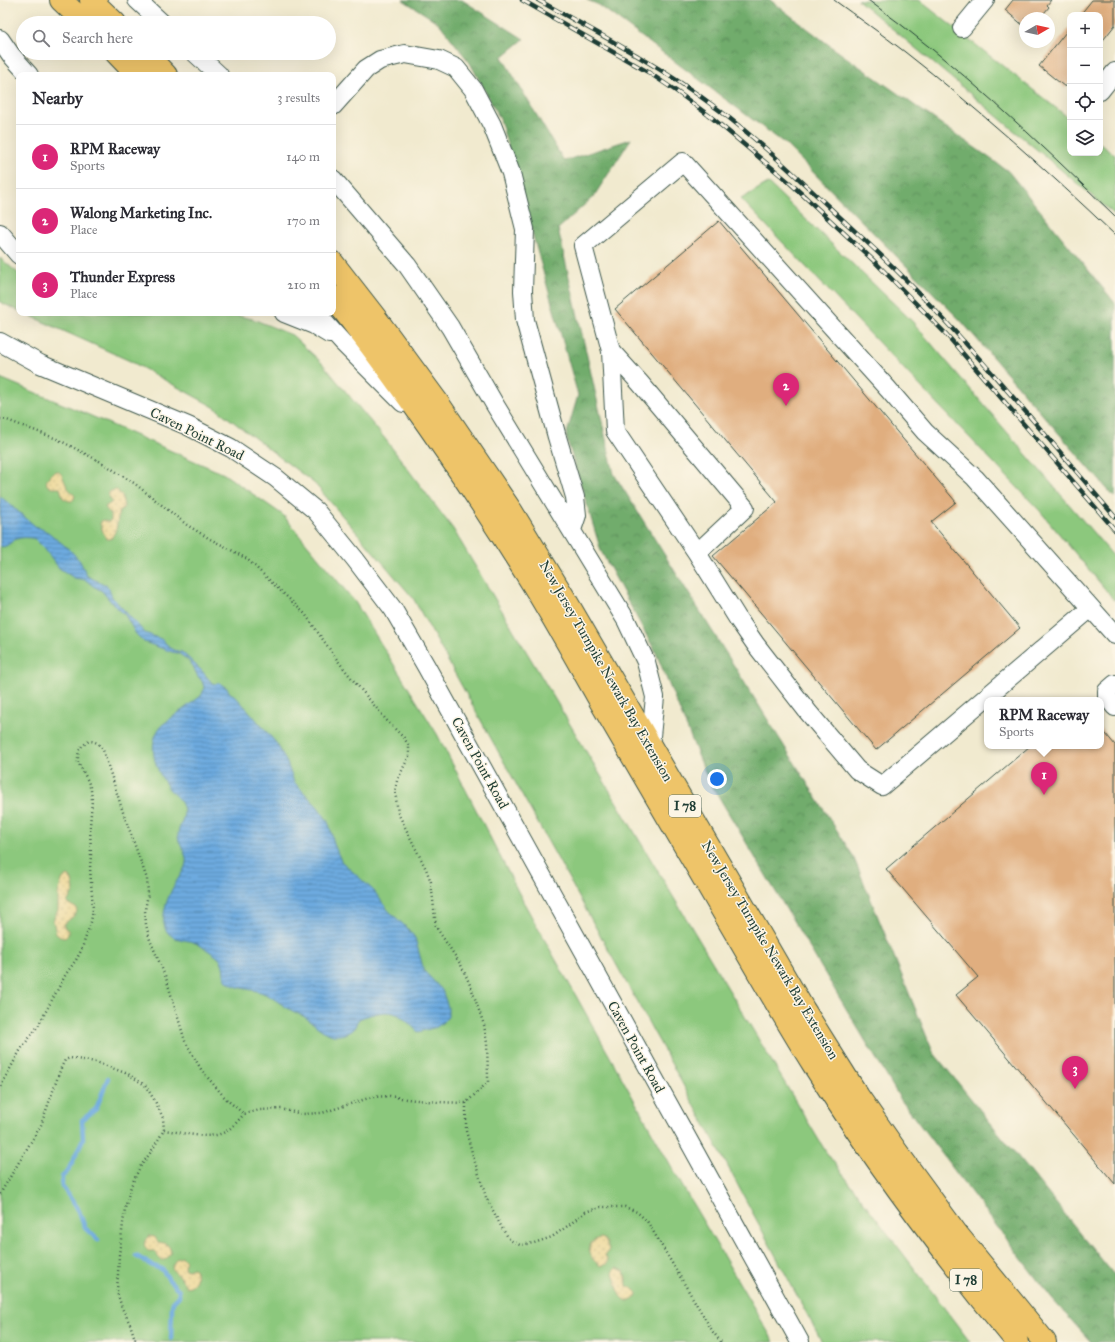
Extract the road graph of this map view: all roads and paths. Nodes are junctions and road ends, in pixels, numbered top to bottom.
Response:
1 (61, 0) edge
2 (91, 0) edge
3 (137, 0) edge
4 (985, 0) edge
5 (78, 16) edge
6 (108, 16) edge
7 (154, 16) edge
8 (962, 28) dead end
9 (0, 39) edge
10 (123, 60) edge
11 (152, 60) edge
12 (203, 60) edge
13 (26, 72) edge
14 (134, 72) edge
15 (163, 72) edge
16 (216, 72) edge
17 (1115, 72) edge
18 (1103, 88) edge
19 (336, 103) edge
20 (336, 182) edge
21 (0, 233) edge
22 (16, 252) edge
23 (336, 267) edge
24 (336, 301) edge
25 (291, 316) edge
26 (319, 316) edge
27 (0, 342) edge
28 (343, 343) junction
29 (611, 352) junction
30 (0, 419) edge
31 (434, 433) junction
32 (572, 530) junction
33 (697, 553) junction
34 (1091, 608) junction
35 (1115, 635) edge
36 (1115, 684) edge
37 (986, 697) edge
38 (984, 699) edge
39 (1115, 707) edge
40 (650, 746) junction
41 (0, 1087) edge
42 (466, 1103) junction
43 (244, 1114) junction
44 (164, 1130) junction
45 (0, 1194) edge
46 (134, 1342) edge
47 (721, 1342) edge
48 (800, 1342) edge
49 (1017, 1342) edge
50 (1045, 1342) edge

1 - 5 highway
2 - 6 highway
3 - 7 street
4 - 8 street
9 - 13 street
10 - 14 highway
11 - 15 highway
12 - 16 street
17 - 18 street
19 - 32 street
20 - 32 street
21 - 22 street
23 - 40 highway, New Jersey Turnpike Newark Bay Extension / I 78
24 - 31 highway, New Jersey Turnpike Newark Bay Extension / I 78
25 - 28 street
26 - 28 street
27 - 48 street, Caven Point Road
28 - 31 street
29 - 33 street
29 - 33 street
29 - 34 street
30 - 42 path
31 - 49 highway, New Jersey Turnpike Newark Bay Extension / I 78
32 - 40 street
33 - 38 street
34 - 35 street
34 - 37 street
36 - 39 street
40 - 50 highway, New Jersey Turnpike Newark Bay Extension / I 78
41 - 43 path
42 - 43 path
42 - 47 path
43 - 44 path
44 - 45 path
44 - 46 path

